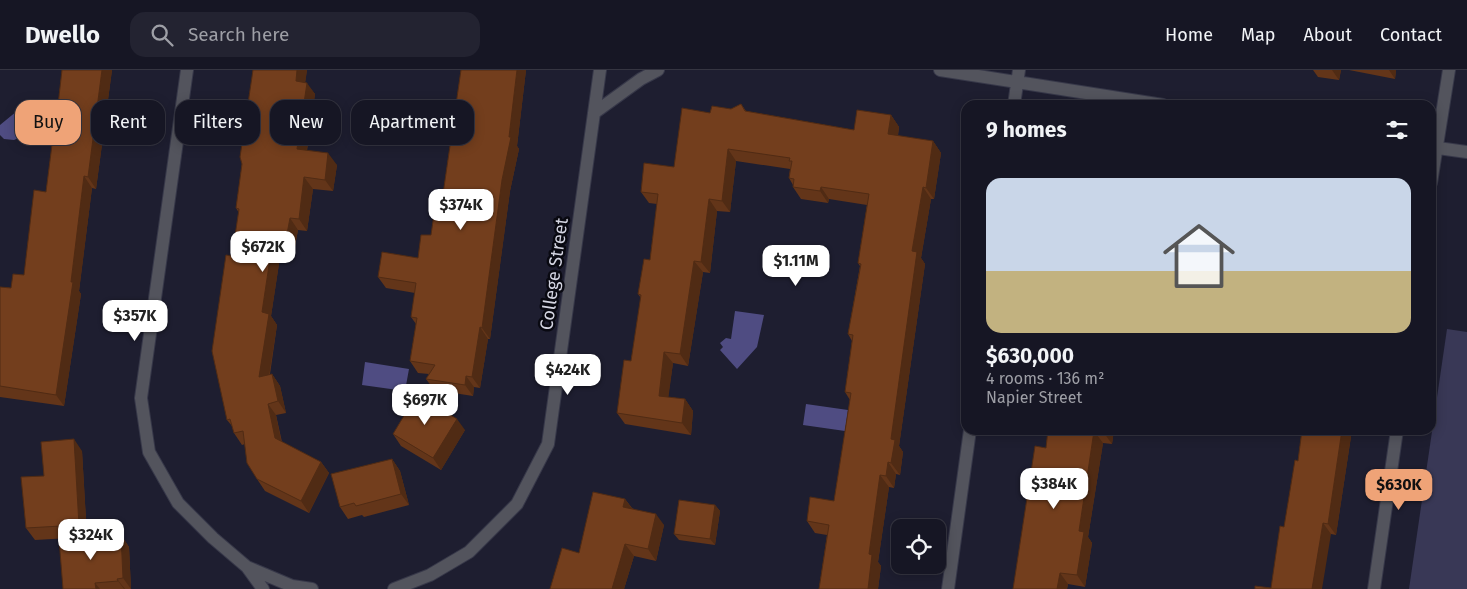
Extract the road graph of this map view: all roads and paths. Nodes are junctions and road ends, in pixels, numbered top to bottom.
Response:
1 (187, 70) edge
2 (600, 70) edge
3 (658, 70) edge
4 (940, 70) edge
5 (1449, 70) edge
6 (1018, 76) edge
7 (1015, 100) edge
8 (1138, 100) edge
9 (594, 113) junction
10 (1436, 137) edge
11 (1436, 147) edge
12 (1467, 152) edge
13 (969, 435) edge
14 (1396, 435) edge
15 (247, 567) junction
16 (263, 589) edge
17 (312, 589) edge
18 (394, 589) edge
19 (948, 589) edge
20 (1374, 589) edge

1 - 15 street
2 - 9 street, College Street
3 - 9 street
4 - 6 street
5 - 10 street
6 - 7 street
6 - 8 street
9 - 18 street, College Street
11 - 12 street
13 - 19 street
14 - 20 street
15 - 16 street
15 - 17 street

